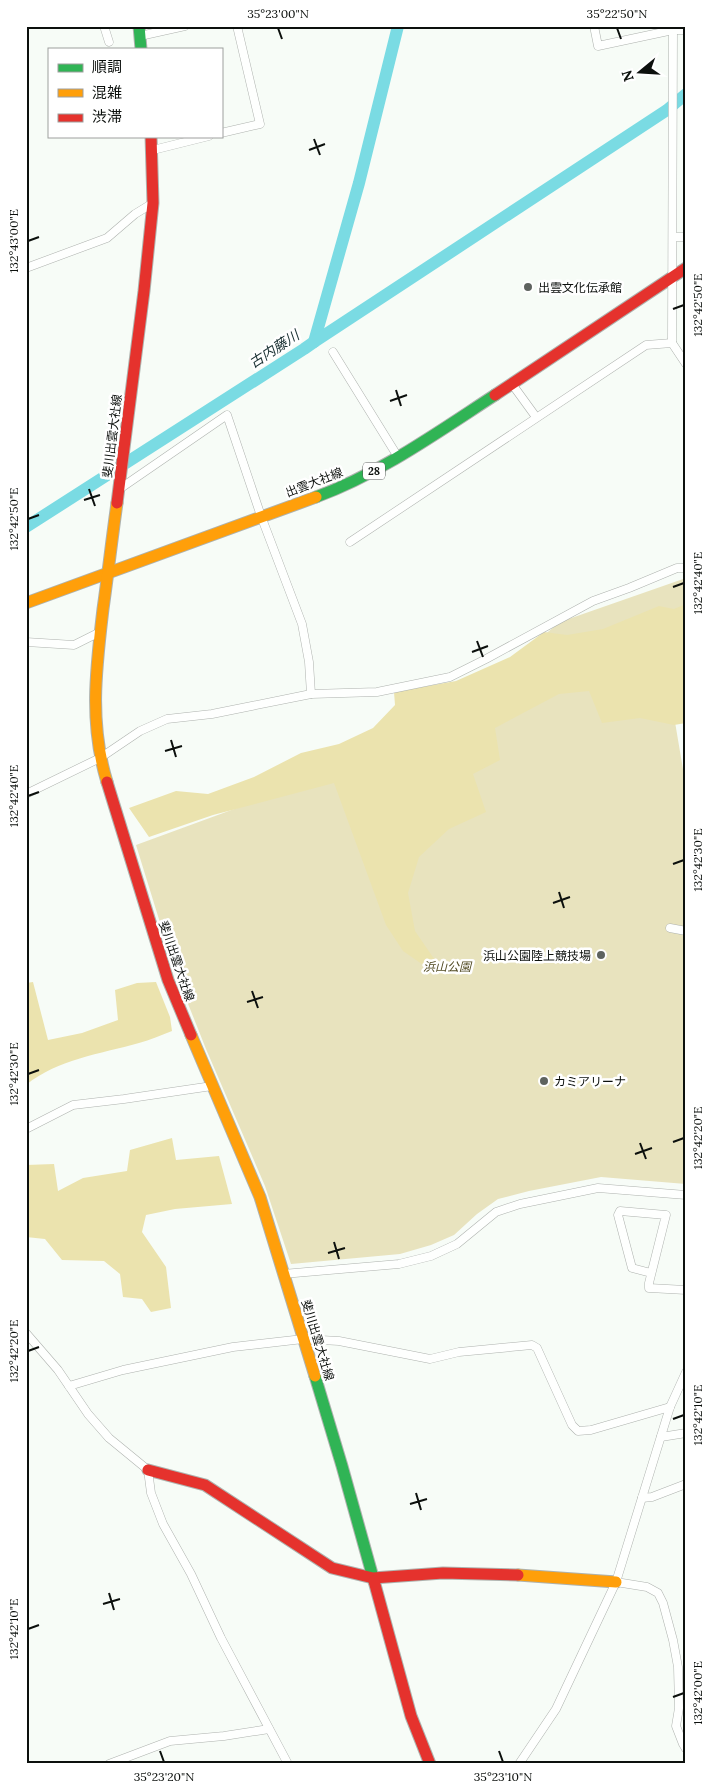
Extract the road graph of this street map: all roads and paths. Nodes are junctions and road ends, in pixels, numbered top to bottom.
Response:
1 (104, 26) edge
2 (185, 26) edge
3 (237, 26) edge
4 (594, 26) edge
5 (673, 28) edge
6 (686, 30) edge
7 (140, 31) edge
8 (109, 42) dead end
9 (141, 48) edge
10 (222, 133) edge
11 (151, 138) edge
12 (201, 138) edge
13 (153, 150) junction
14 (153, 203) junction
15 (673, 237) junction
16 (686, 237) edge
17 (26, 268) edge
18 (686, 268) edge
19 (672, 277) junction
20 (672, 343) junction
21 (333, 352) dead end
22 (686, 364) edge
23 (512, 384) junction
24 (536, 418) junction
25 (398, 457) junction
26 (119, 488) junction
27 (261, 516) junction
28 (350, 542) dead end
29 (686, 568) edge
30 (106, 574) junction
31 (26, 603) edge
32 (100, 632) junction
33 (26, 642) edge
34 (310, 694) junction
35 (100, 758) junction
36 (26, 794) edge
37 (670, 928) dead end
38 (686, 931) edge
39 (212, 1086) junction
40 (26, 1129) edge
41 (686, 1195) edge
42 (651, 1273) junction
43 (283, 1274) junction
44 (686, 1290) edge
45 (26, 1333) edge
46 (303, 1339) junction
47 (686, 1372) edge
48 (69, 1386) junction
49 (670, 1407) junction
50 (686, 1433) edge
51 (661, 1437) junction
52 (148, 1470) junction
53 (686, 1484) edge
54 (642, 1498) junction
55 (373, 1578) junction
56 (616, 1582) junction
57 (682, 1665) edge
58 (269, 1729) junction
59 (686, 1749) edge
60 (109, 1764) edge
61 (288, 1764) edge
62 (430, 1764) edge
63 (518, 1764) edge

1 - 8 street
2 - 7 street
3 - 10 street
4 - 5 street
5 - 6 street
5 - 15 street
7 - 9 main road
11 - 13 main road, 斐川出雲大社線
12 - 13 street
13 - 14 main road, 斐川出雲大社線
14 - 17 street
14 - 26 main road, 斐川出雲大社線
15 - 16 street
15 - 19 street
18 - 19 main road, 出雲大社線 / 28
19 - 20 street
19 - 23 main road, 出雲大社線 / 28
20 - 22 street
20 - 24 street
21 - 25 street
23 - 24 street
23 - 25 main road, 出雲大社線 / 28
24 - 28 street
25 - 27 main road, 出雲大社線 / 28
26 - 27 street
26 - 30 main road, 斐川出雲大社線
27 - 30 main road, 出雲大社線 / 28
27 - 34 street
29 - 34 street
30 - 31 main road, 出雲大社線 / 28
30 - 32 main road, 斐川出雲大社線
32 - 33 street
32 - 35 main road, 斐川出雲大社線
34 - 35 street
35 - 36 street
35 - 39 main road, 斐川出雲大社線
37 - 38 street
39 - 40 street
39 - 43 main road, 斐川出雲大社線
41 - 43 street
42 - 42 street
42 - 44 street
43 - 46 main road, 斐川出雲大社線
45 - 48 street
46 - 48 street
46 - 49 street
46 - 55 main road, 斐川出雲大社線
47 - 49 street
48 - 52 street
49 - 51 street
50 - 51 street
51 - 54 street
52 - 55 main road
52 - 58 street
53 - 54 street
54 - 56 street
55 - 56 main road
55 - 62 main road, 斐川出雲大社線
56 - 57 street
56 - 63 street
57 - 59 street
58 - 60 street
58 - 61 street

